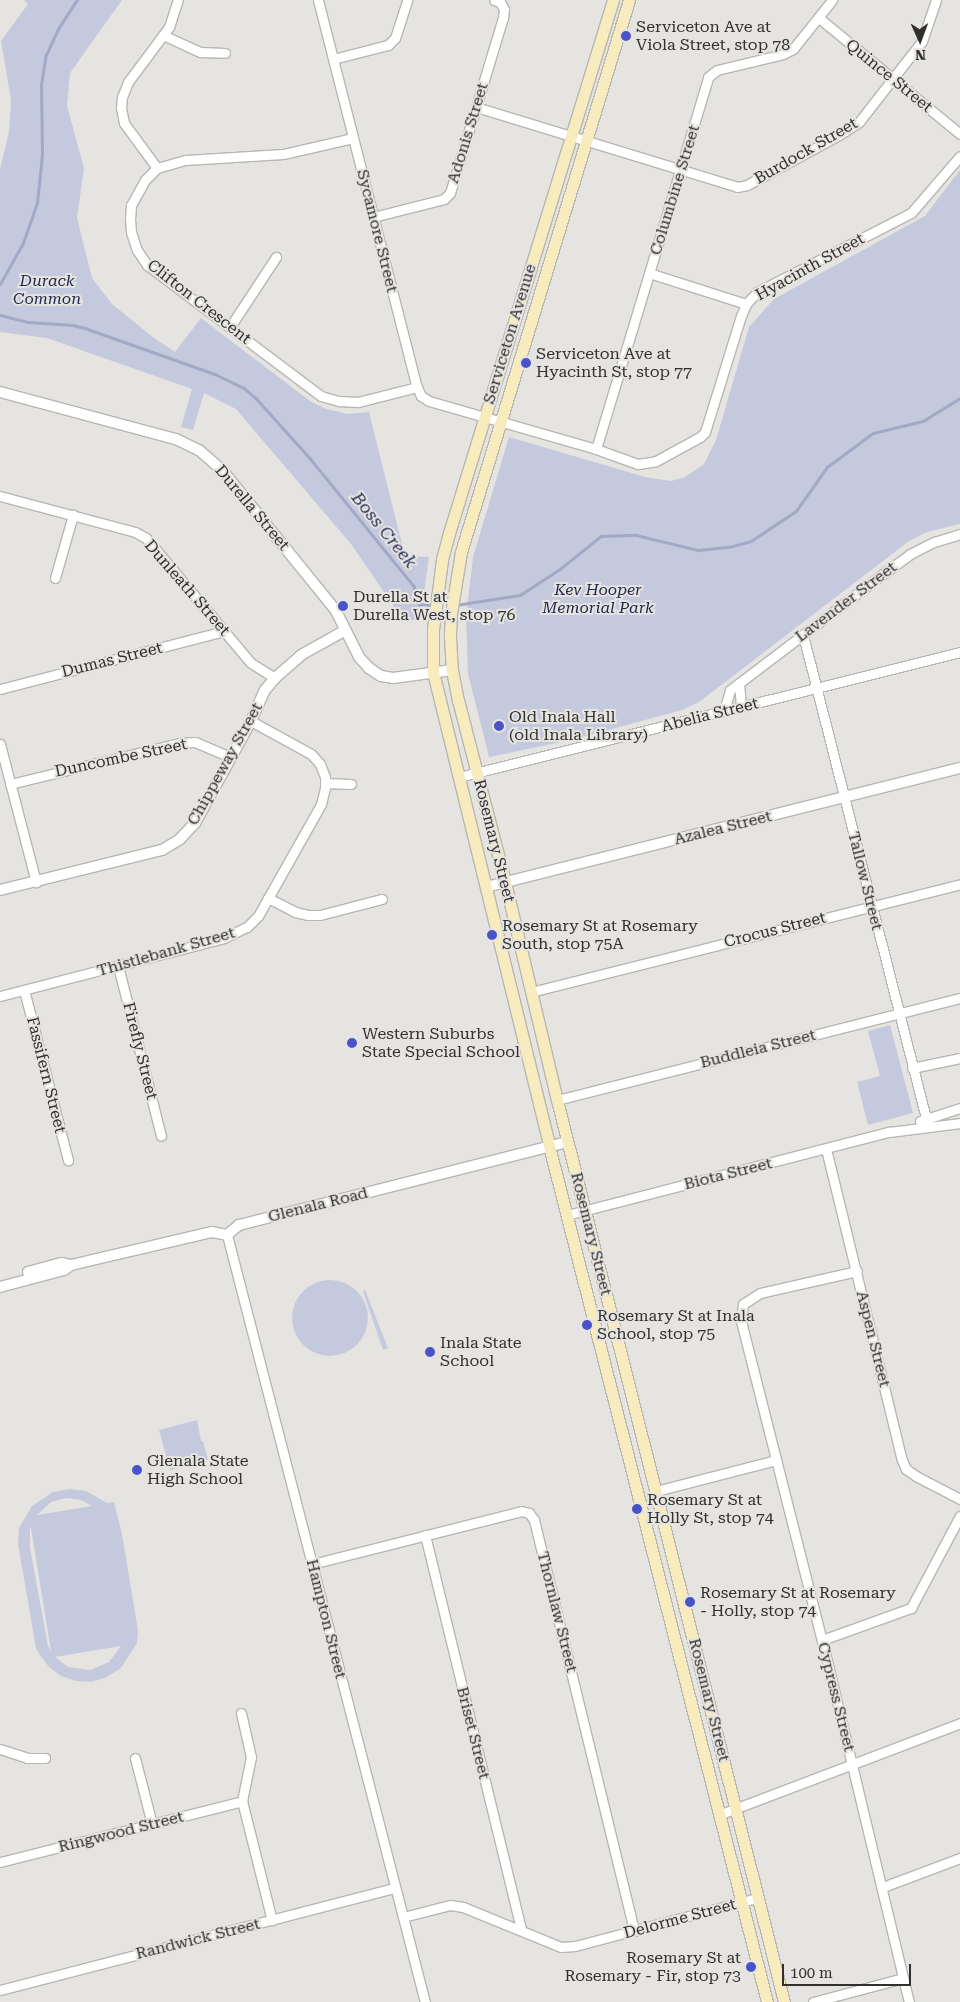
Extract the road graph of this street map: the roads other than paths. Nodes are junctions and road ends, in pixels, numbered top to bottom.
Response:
1 (178, 0) edge
2 (318, 0) edge
3 (407, 0) edge
4 (494, 0) edge
5 (613, 0) edge
6 (629, 0) edge
7 (832, 0) edge
8 (936, 0) edge
9 (819, 18) junction
10 (163, 35) junction
11 (225, 53) dead end
12 (333, 59) junction
13 (894, 79) junction
14 (476, 107) junction
15 (960, 134) edge
16 (571, 136) junction
17 (353, 138) junction
18 (586, 140) junction
19 (960, 156) edge
20 (157, 168) junction
21 (682, 170) junction
22 (373, 217) junction
23 (276, 257) dead end
24 (649, 274) junction
25 (746, 304) junction
26 (230, 327) junction
27 (416, 387) junction
28 (0, 392) edge
29 (485, 418) junction
30 (500, 420) junction
31 (596, 449) junction
32 (0, 496) edge
33 (73, 515) junction
34 (960, 534) edge
35 (56, 578) dead end
36 (346, 630) junction
37 (224, 631) junction
38 (803, 635) junction
39 (960, 652) edge
40 (452, 670) junction
41 (433, 672) junction
42 (275, 678) junction
43 (739, 683) junction
44 (0, 688) edge
45 (817, 688) junction
46 (741, 707) junction
47 (724, 711) junction
48 (251, 722) junction
49 (0, 744) edge
50 (230, 757) junction
51 (960, 768) edge
52 (477, 773) junction
53 (459, 777) junction
54 (326, 783) junction
55 (10, 784) junction
56 (351, 784) dead end
57 (844, 798) junction
58 (36, 882) junction
59 (505, 882) junction
60 (960, 884) edge
61 (486, 886) junction
62 (0, 890) edge
63 (268, 898) junction
64 (382, 899) dead end
65 (871, 906) junction
66 (118, 966) junction
67 (24, 990) junction
68 (532, 992) junction
69 (0, 996) edge
70 (960, 998) edge
71 (898, 1014) junction
72 (960, 1058) edge
73 (912, 1068) junction
74 (557, 1100) junction
75 (960, 1108) edge
76 (926, 1123) junction
77 (959, 1126) edge
78 (162, 1136) dead end
79 (567, 1142) junction
80 (549, 1146) junction
81 (826, 1149) junction
82 (68, 1160) dead end
83 (585, 1210) junction
84 (567, 1215) junction
85 (226, 1235) junction
86 (71, 1266) junction
87 (857, 1271) junction
88 (0, 1280) edge
89 (0, 1287) edge
90 (776, 1460) junction
91 (656, 1491) junction
92 (960, 1499) edge
93 (960, 1516) edge
94 (424, 1535) junction
95 (312, 1564) junction
96 (822, 1640) junction
97 (241, 1713) dead end
98 (960, 1723) edge
99 (0, 1749) edge
100 (45, 1758) dead end
101 (135, 1758) dead end
102 (852, 1764) junction
103 (242, 1801) junction
104 (736, 1808) junction
105 (721, 1814) junction
106 (152, 1824) junction
107 (960, 1858) edge
108 (0, 1862) edge
109 (883, 1887) junction
110 (395, 1888) junction
111 (757, 1898) junction
112 (742, 1902) junction
113 (403, 1917) junction
114 (272, 1920) junction
115 (521, 1930) junction
116 (634, 1931) junction
117 (903, 1978) junction
118 (0, 1990) edge
119 (425, 2002) edge
120 (767, 2002) edge
121 (784, 2002) edge
122 (813, 2002) edge
123 (909, 2002) edge

1 - 10 street
2 - 12 street, Sycamore Street
3 - 12 street
4 - 14 street, Adonis Street
5 - 16 main road, Serviceton Avenue
6 - 18 main road, Serviceton Avenue
7 - 9 street, Columbine Street
8 - 13 street, Burdock Street
9 - 13 street, Quince Street
9 - 21 street, Columbine Street
10 - 11 street
10 - 20 street
12 - 17 street, Sycamore Street
13 - 15 street, Quince Street
13 - 21 street, Burdock Street
14 - 16 street, Burdock Street
14 - 22 street, Adonis Street
16 - 18 street, Burdock Street
16 - 29 main road, Serviceton Avenue
17 - 20 street
17 - 22 street, Sycamore Street
18 - 21 street, Burdock Street
18 - 30 main road, Serviceton Avenue
19 - 25 street, Hyacinth Street
20 - 26 street, Clifton Crescent
21 - 24 street, Columbine Street
22 - 27 street, Sycamore Street
23 - 26 street
24 - 25 street
24 - 31 street, Columbine Street
25 - 31 street, Hyacinth Street
26 - 27 street, Clifton Crescent
27 - 29 street
28 - 36 street, Durella Street
29 - 30 street, Hyacinth Street
29 - 41 main road, Serviceton Avenue
30 - 31 street, Hyacinth Street
30 - 40 main road, Serviceton Avenue
32 - 33 street, Dunleath Street
33 - 35 street
33 - 37 street, Dunleath Street
34 - 38 street, Lavender Street
36 - 41 street, Durella Street
36 - 42 street, Chippeway Street
37 - 42 street, Dunleath Street
37 - 44 street, Dumas Street
38 - 43 street, Lavender Street
38 - 45 street, Tallow Street
39 - 45 street, Abelia Street
40 - 41 street, Durella Street
40 - 52 main road, Rosemary Street
41 - 53 main road, Rosemary Street
42 - 48 street, Chippeway Street
43 - 46 street
43 - 47 street, Lavender Street
45 - 46 street, Abelia Street
45 - 57 street, Tallow Street
46 - 47 street, Abelia Street
47 - 52 street, Abelia Street
48 - 50 street, Chippeway Street
48 - 54 street
49 - 55 street
50 - 55 street, Duncombe Street
50 - 58 street, Chippeway Street
51 - 57 street, Azalea Street
52 - 53 street, Abelia Street
52 - 59 main road, Rosemary Street
53 - 61 main road, Rosemary Street
54 - 56 street
54 - 63 street, Thistlebank Street
55 - 58 street
57 - 59 street, Azalea Street
57 - 65 street, Tallow Street
58 - 62 street, Chippeway Street
59 - 61 street, Azalea Street
59 - 68 main road, Rosemary Street
60 - 65 street, Crocus Street
61 - 80 main road, Rosemary Street
63 - 64 street
63 - 66 street, Thistlebank Street
65 - 68 street, Crocus Street
65 - 71 street, Tallow Street
66 - 67 street, Thistlebank Street
66 - 78 street, Firefly Street
67 - 69 street, Thistlebank Street
67 - 82 street, Fassifern Street
68 - 74 main road, Rosemary Street
70 - 71 street, Buddleia Street
71 - 73 street, Tallow Street
71 - 74 street, Buddleia Street
72 - 73 street
73 - 76 street, Tallow Street
74 - 79 main road, Rosemary Street
75 - 76 street, Biota Street
76 - 77 street, Biota Street
76 - 81 street, Biota Street
79 - 80 street, Glenala Road
79 - 83 main road, Rosemary Street
80 - 84 main road, Rosemary Street
80 - 85 street, Glenala Road
81 - 83 street, Biota Street
81 - 87 street, Aspen Street
83 - 84 street, Biota Street
83 - 91 main road, Rosemary Street
84 - 105 main road, Rosemary Street
85 - 86 street
85 - 95 street, Hampton Street
86 - 88 street
86 - 89 street
87 - 90 street, Cypress Street
87 - 92 street, Aspen Street
90 - 91 street
90 - 96 street, Cypress Street
91 - 104 main road, Rosemary Street
93 - 96 street
94 - 95 street, Thornlaw Street
94 - 115 street, Briset Street
94 - 116 street, Thornlaw Street
95 - 110 street, Hampton Street
96 - 102 street, Cypress Street
97 - 103 street
98 - 102 street
99 - 100 street
101 - 106 street
102 - 104 street
102 - 109 street, Cypress Street
103 - 106 street, Ringwood Street
103 - 114 street
104 - 105 street
104 - 111 main road, Rosemary Street
105 - 112 main road, Rosemary Street
106 - 108 street, Ringwood Street
107 - 109 street
109 - 117 street, Cypress Street
110 - 113 street, Hampton Street
110 - 114 street, Randwick Street
111 - 112 street, Delorme Street
111 - 121 main road, Rosemary Street
112 - 116 street, Delorme Street
112 - 120 main road, Rosemary Street
113 - 115 street, Delorme Street
113 - 119 street, Hampton Street
114 - 118 street, Randwick Street
115 - 116 street, Delorme Street
117 - 122 street
117 - 123 street, Cypress Street

